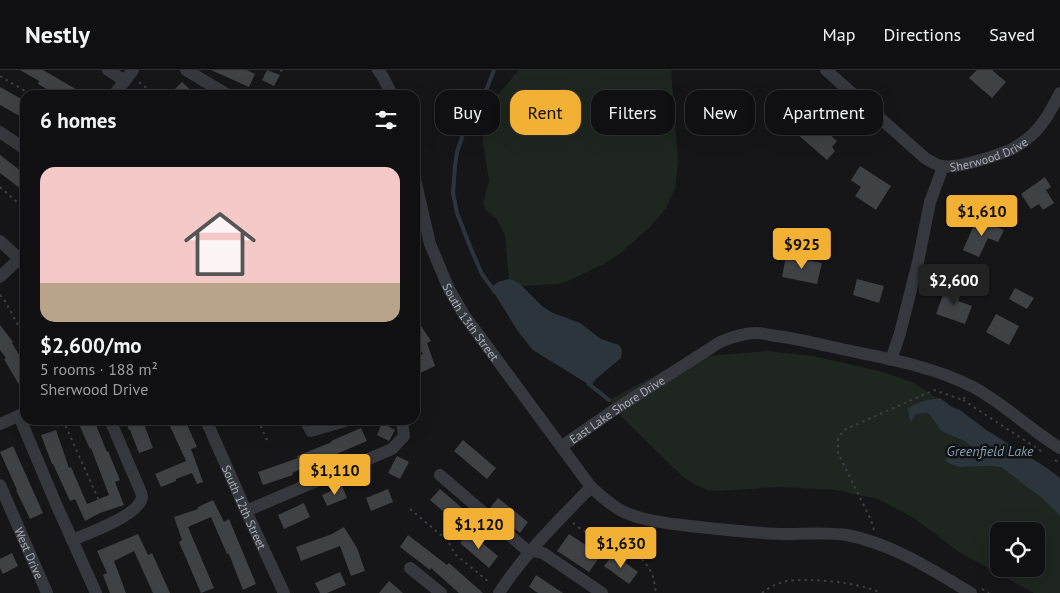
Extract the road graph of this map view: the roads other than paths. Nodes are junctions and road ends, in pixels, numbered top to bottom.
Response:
1 (108, 70) edge
2 (186, 70) edge
3 (378, 70) edge
4 (826, 70) edge
5 (129, 75) edge
6 (118, 90) edge
7 (220, 90) edge
8 (390, 90) edge
9 (1060, 93) edge
10 (0, 132) edge
11 (20, 146) edge
12 (943, 167) junction
13 (420, 201) edge
14 (0, 242) edge
15 (20, 260) edge
16 (20, 263) edge
17 (0, 277) edge
18 (891, 360) junction
19 (20, 415) edge
20 (0, 424) edge
21 (26, 425) edge
22 (112, 425) edge
23 (208, 425) edge
24 (308, 425) edge
25 (331, 425) edge
26 (402, 425) edge
27 (562, 446) junction
28 (1057, 454) edge
29 (440, 475) dead end
30 (0, 485) edge
31 (591, 487) junction
32 (246, 511) junction
33 (72, 540) junction
34 (529, 552) junction
35 (410, 568) dead end
36 (501, 590) edge
37 (47, 593) edge
38 (96, 593) edge
39 (284, 593) edge
40 (441, 593) edge
41 (602, 593) edge
42 (971, 593) edge

1 - 5 street
2 - 7 street
3 - 8 street
4 - 12 street
5 - 6 street
9 - 12 street, Sherwood Drive
10 - 11 street
12 - 18 street, Sherwood Drive
13 - 27 street, South 13th Street
14 - 15 street
16 - 17 street
18 - 27 street, East Lake Shore Drive
18 - 28 street, East Lake Shore Drive
19 - 20 street
21 - 33 street
22 - 33 street
23 - 32 street, South 12th Street
24 - 25 street
26 - 32 street
27 - 31 street, East Lake Shore Drive
29 - 34 street
30 - 37 street, West Drive
31 - 34 street
31 - 42 street, East Lake Shore Drive
32 - 39 street, South 12th Street
33 - 38 street
34 - 36 street
34 - 41 street
35 - 40 street

